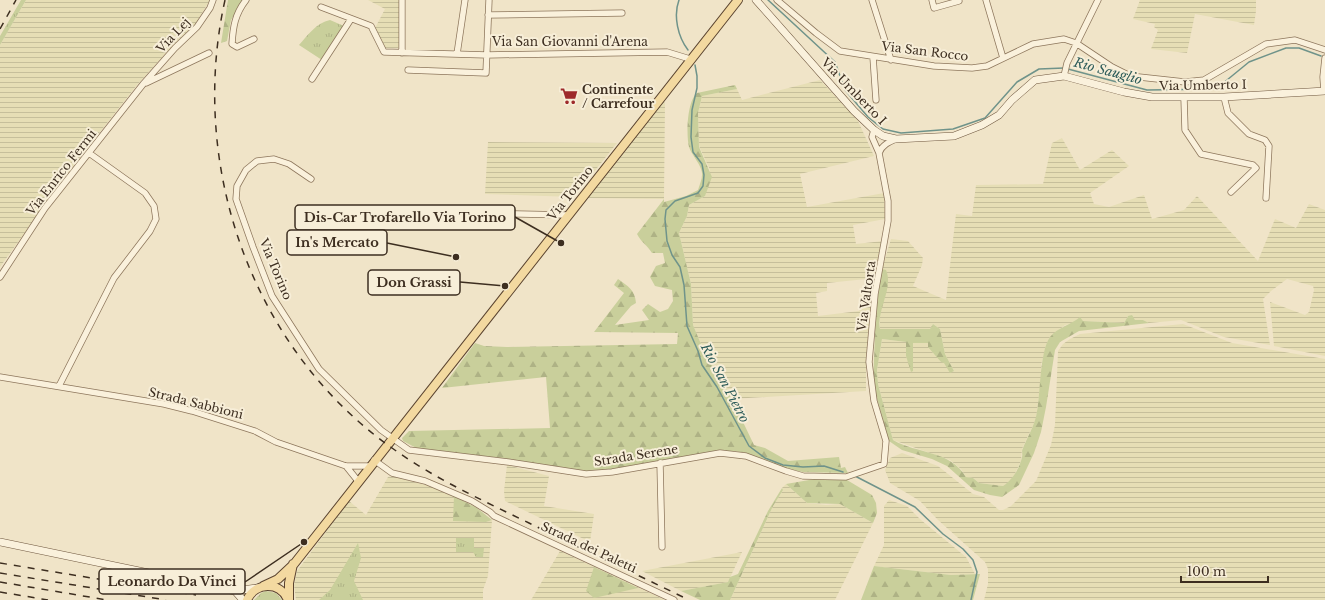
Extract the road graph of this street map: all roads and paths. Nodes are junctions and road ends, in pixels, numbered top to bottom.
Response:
1 (213, 0) edge
2 (246, 0) edge
3 (402, 0) edge
4 (465, 0) edge
5 (490, 0) edge
6 (738, 0) edge
7 (756, 0) edge
8 (777, 0) edge
9 (872, 0) edge
10 (932, 0) edge
11 (986, 0) edge
12 (1098, 0) edge
13 (959, 1) dead end
14 (321, 7) dead end
15 (622, 13) dead end
16 (488, 15) junction
17 (351, 19) junction
18 (254, 39) dead end
19 (1076, 43) junction
20 (1325, 50) edge
21 (209, 53) dead end
22 (402, 53) junction
23 (457, 54) junction
24 (487, 55) junction
25 (873, 57) junction
26 (1003, 58) junction
27 (1325, 58) edge
28 (690, 59) junction
29 (891, 60) junction
30 (408, 70) dead end
31 (1064, 74) junction
32 (312, 79) dead end
33 (144, 83) junction
34 (1324, 91) edge
35 (1224, 97) junction
36 (1184, 98) junction
37 (876, 100) dead end
38 (874, 130) junction
39 (896, 139) junction
40 (89, 153) junction
41 (879, 153) junction
42 (311, 179) dead end
43 (1231, 192) dead end
44 (1266, 198) dead end
45 (424, 212) dead end
46 (567, 215) junction
47 (0, 276) edge
48 (0, 377) edge
49 (59, 386) junction
50 (391, 438) junction
51 (371, 463) junction
52 (660, 463) junction
53 (884, 464) joint
54 (346, 466) junction
55 (358, 481) junction
56 (0, 542) edge
57 (662, 547) dead end
58 (294, 564) junction
59 (260, 587) junction
60 (236, 591) junction
61 (243, 600) edge
62 (247, 600) edge
63 (288, 600) edge
64 (674, 600) edge

1 - 33 street, Via Lej
2 - 18 street
3 - 22 street
4 - 23 street
5 - 16 street, Via San Giovanni d'Arena
6 - 28 main road, Via Torino
7 - 38 street, Via Umberto I
8 - 25 street, Via San Rocco
9 - 29 street
10 - 13 street
11 - 26 street
12 - 19 street
14 - 17 street
15 - 16 street
16 - 24 street, Via San Giovanni d'Arena
17 - 22 street
17 - 32 street
19 - 20 street, Via San Rocco
19 - 26 street, Via San Rocco
19 - 31 street
21 - 33 street
22 - 23 street
23 - 24 street
24 - 28 street, Via San Giovanni d'Arena
24 - 30 street
25 - 29 street, Via San Rocco
25 - 37 street
26 - 29 street, Via San Rocco
27 - 34 street
28 - 46 main road, Via Torino
31 - 36 street, Via Umberto I
31 - 39 street, Via Umberto I
33 - 40 street, Via Enrico Fermi
34 - 35 street, Via Umberto I
35 - 36 street, Via Umberto I
35 - 44 street
36 - 43 street
38 - 39 street, Via Umberto I
38 - 41 street, Via Valtorta
39 - 41 street
40 - 47 street, Via Enrico Fermi
40 - 49 street
41 - 53 street, Via Valtorta
42 - 50 street, Via Torino
45 - 46 street
46 - 50 main road, Via Torino
48 - 49 street, Strada Sabbioni
49 - 54 street, Strada Sabbioni
50 - 51 main road, Via Torino
50 - 52 street, Strada Serene
51 - 54 street, Strada Sabbioni
51 - 55 main road, Via Torino
51 - 64 street, Strada dei Paletti
52 - 53 street, Strada Serene
52 - 57 street
54 - 55 street
55 - 58 main road, Via Torino
56 - 60 street
58 - 59 main road, Via Torino
58 - 63 main road, Via Torino
59 - 60 street
59 - 62 main road
59 - 63 main road
60 - 61 street

